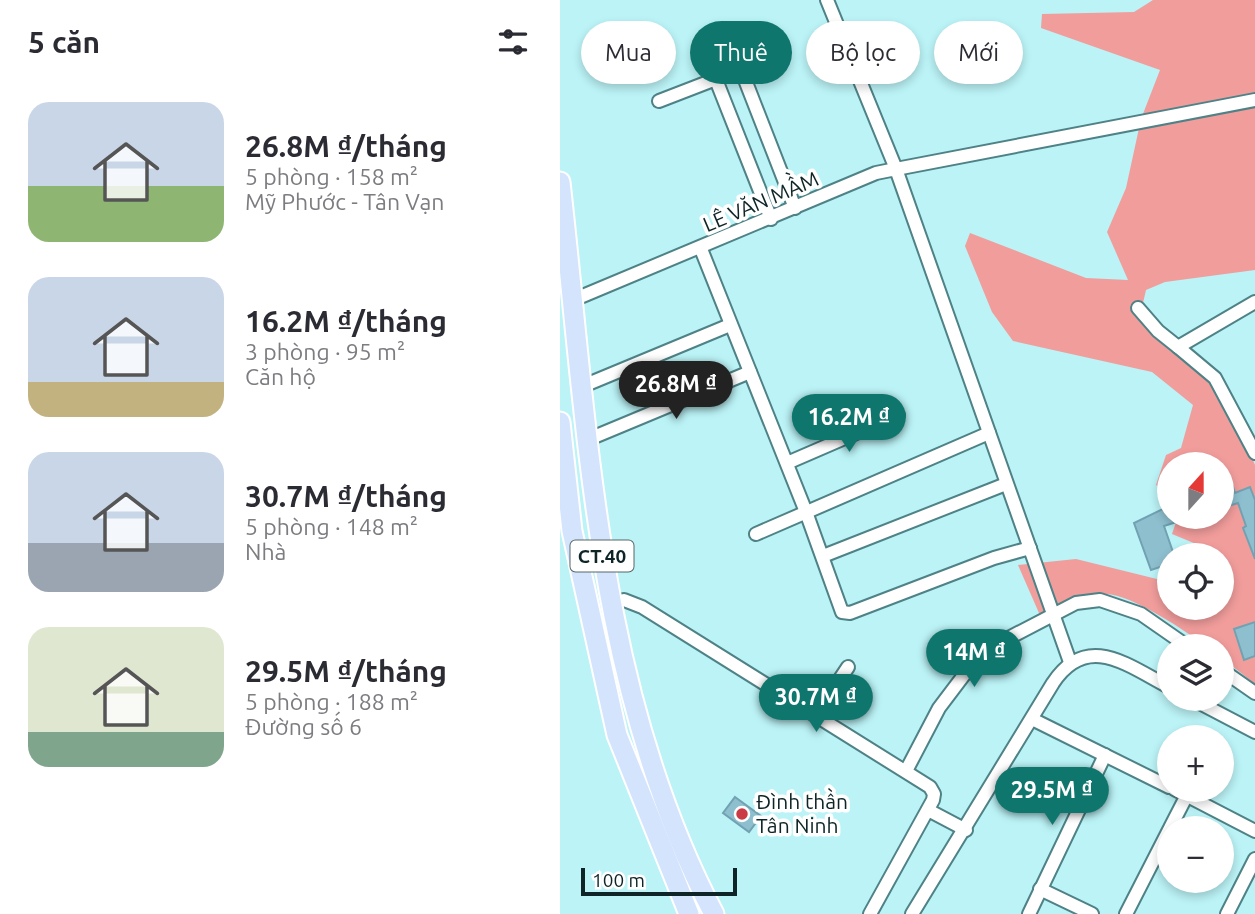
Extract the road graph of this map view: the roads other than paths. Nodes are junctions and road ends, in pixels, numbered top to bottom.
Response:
1 (827, 0) edge
2 (747, 84) edge
3 (1255, 100) edge
4 (659, 101) dead end
5 (896, 169) junction
6 (560, 182) edge
7 (795, 208) junction
8 (771, 219) junction
9 (701, 249) junction
10 (573, 300) junction
11 (1255, 302) edge
12 (1138, 308) dead end
13 (730, 325) junction
14 (1178, 347) junction
15 (750, 372) junction
16 (583, 386) junction
17 (898, 415) dead end
18 (560, 422) edge
19 (989, 433) junction
20 (589, 439) junction
21 (1255, 453) edge
22 (787, 463) junction
23 (1006, 484) junction
24 (806, 512) junction
25 (756, 534) dead end
26 (1030, 548) junction
27 (823, 556) junction
28 (612, 603) junction
29 (1053, 617) junction
30 (1170, 634) edge
31 (1070, 662) junction
32 (848, 667) dead end
33 (1234, 678) edge
34 (1157, 681) edge
35 (1255, 693) edge
36 (1215, 711) edge
37 (816, 715) junction
38 (1032, 719) junction
39 (1255, 732) edge
40 (1105, 755) junction
41 (906, 771) junction
42 (1157, 781) edge
43 (1200, 802) edge
44 (928, 810) junction
45 (966, 830) junction
46 (1255, 831) edge
47 (1157, 854) edge
48 (1255, 859) edge
49 (1040, 889) junction
50 (686, 913) edge
51 (714, 914) edge
52 (870, 914) edge
53 (912, 914) edge
54 (1029, 914) edge
55 (1092, 914) edge
56 (1126, 914) edge
57 (1227, 914) edge

1 - 5 street
2 - 7 street
3 - 5 street, LÊ VĂN MẦM
4 - 8 street
5 - 7 street, LÊ VĂN MẦM
5 - 19 street
6 - 10 main road, CT.40
7 - 8 street, LÊ VĂN MẦM
8 - 9 street, LÊ VĂN MẦM
9 - 10 street, LÊ VĂN MẦM
9 - 13 street
10 - 16 main road, CT.40
11 - 14 street
12 - 14 street
13 - 15 street
13 - 16 street
14 - 21 street
15 - 20 street
15 - 22 street
16 - 20 main road, CT.40
17 - 22 street
18 - 50 main road, CT.40
19 - 23 street
19 - 24 street
20 - 28 main road, CT.40
22 - 24 street
23 - 26 street
23 - 27 street
24 - 25 street
24 - 27 street
26 - 27 street
26 - 29 street
28 - 37 street
28 - 51 main road, CT.40
29 - 30 street
29 - 31 street
29 - 41 street
31 - 34 street
31 - 38 street
32 - 37 street
33 - 35 street
36 - 39 street
37 - 41 street
38 - 40 street
38 - 45 street
40 - 42 street
40 - 49 street
41 - 44 street
43 - 46 street
44 - 45 street
44 - 52 street
45 - 53 street
47 - 56 street
48 - 57 street
49 - 54 street
49 - 55 street

